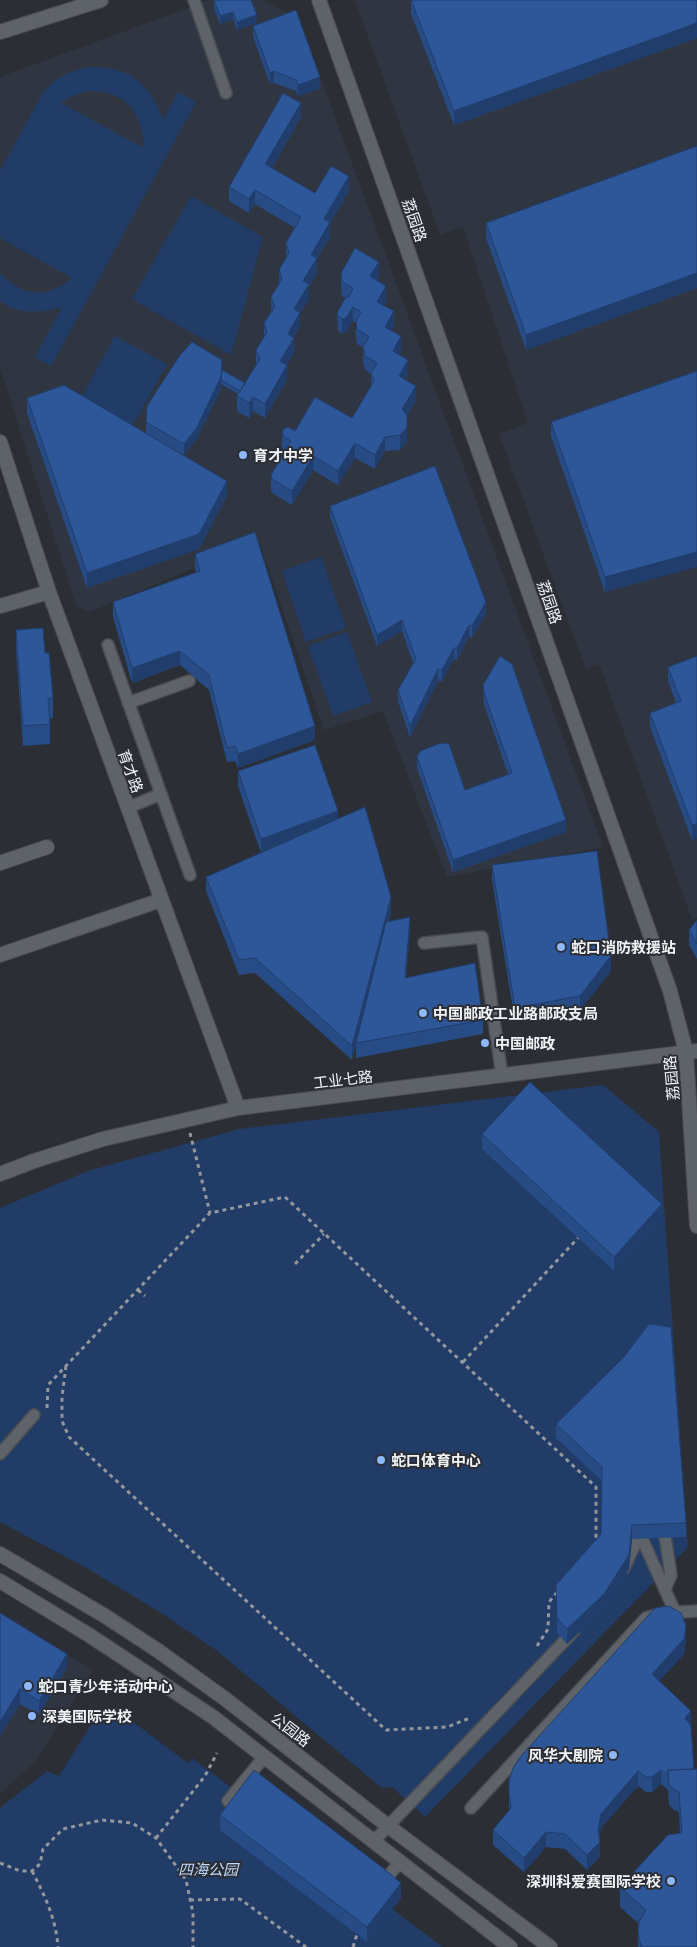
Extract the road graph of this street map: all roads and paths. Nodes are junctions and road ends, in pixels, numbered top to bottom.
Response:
1 (101, 0) edge
2 (194, 0) edge
3 (320, 0) edge
4 (0, 32) edge
5 (226, 93) dead end
6 (0, 442) edge
7 (49, 592) junction
8 (0, 606) edge
9 (108, 645) dead end
10 (189, 681) dead end
11 (128, 703) junction
12 (161, 794) junction
13 (128, 808) junction
14 (46, 847) dead end
15 (0, 863) edge
16 (190, 875) dead end
17 (161, 900) junction
18 (424, 943) dead end
19 (0, 955) edge
20 (692, 1052) edge
21 (502, 1076) junction
22 (238, 1108) junction
23 (186, 1119) junction
24 (0, 1174) edge
25 (210, 1213) junction
26 (697, 1226) edge
27 (324, 1234) junction
28 (578, 1238) edge
29 (295, 1264) dead end
30 (138, 1290) junction
31 (146, 1296) dead end
32 (463, 1362) junction
33 (66, 1365) junction
34 (47, 1411) dead end
35 (34, 1415) dead end
36 (0, 1454) edge
37 (663, 1514) edge
38 (642, 1516) edge
39 (640, 1534) junction
40 (596, 1548) edge
41 (0, 1554) edge
42 (617, 1580) edge
43 (0, 1581) edge
44 (561, 1588) edge
45 (665, 1590) junction
46 (697, 1611) edge
47 (675, 1612) junction
48 (581, 1624) edge
49 (536, 1648) dead end
50 (471, 1721) dead end
51 (217, 1753) dead end
52 (264, 1757) junction
53 (237, 1808) edge
54 (471, 1808) dead end
55 (388, 1826) junction
56 (156, 1838) junction
57 (374, 1842) junction
58 (400, 1862) junction
59 (0, 1863) edge
60 (32, 1871) junction
61 (383, 1882) edge
62 (190, 1900) junction
63 (357, 1934) edge
64 (58, 1947) edge
65 (193, 1947) edge
66 (306, 1947) edge
67 (353, 1947) edge
68 (510, 1947) edge
69 (550, 1947) edge

1 - 4 street
2 - 5 lane
3 - 20 street, 荔园路
6 - 7 street, 育才路
7 - 8 street
7 - 13 street, 育才路
9 - 11 lane
10 - 11 lane
11 - 12 lane
12 - 13 lane
12 - 16 lane
13 - 17 street, 育才路
14 - 15 street
17 - 19 street
17 - 22 street, 育才路
18 - 21 lane
20 - 21 street, 工业七路
20 - 26 street, 荔园路
21 - 22 street, 工业七路
22 - 23 street, 工业七路
23 - 24 street, 工业七路
23 - 25 path
25 - 27 path
25 - 30 path
27 - 29 path
27 - 32 path
28 - 32 path
30 - 31 path
30 - 33 path
32 - 40 path
33 - 34 path
33 - 50 path
35 - 36 lane
37 - 45 lane
38 - 39 lane
39 - 42 lane
39 - 45 lane
41 - 55 street, 公园路
43 - 52 street
44 - 49 path
45 - 47 lane
46 - 47 lane
47 - 54 lane
48 - 55 lane
51 - 56 path
52 - 53 lane
52 - 57 street
55 - 57 lane
55 - 69 street, 公园路
56 - 60 path
56 - 62 path
57 - 58 street
58 - 61 lane
58 - 68 street
59 - 60 path
60 - 64 path
62 - 65 path
62 - 66 path
63 - 67 path

